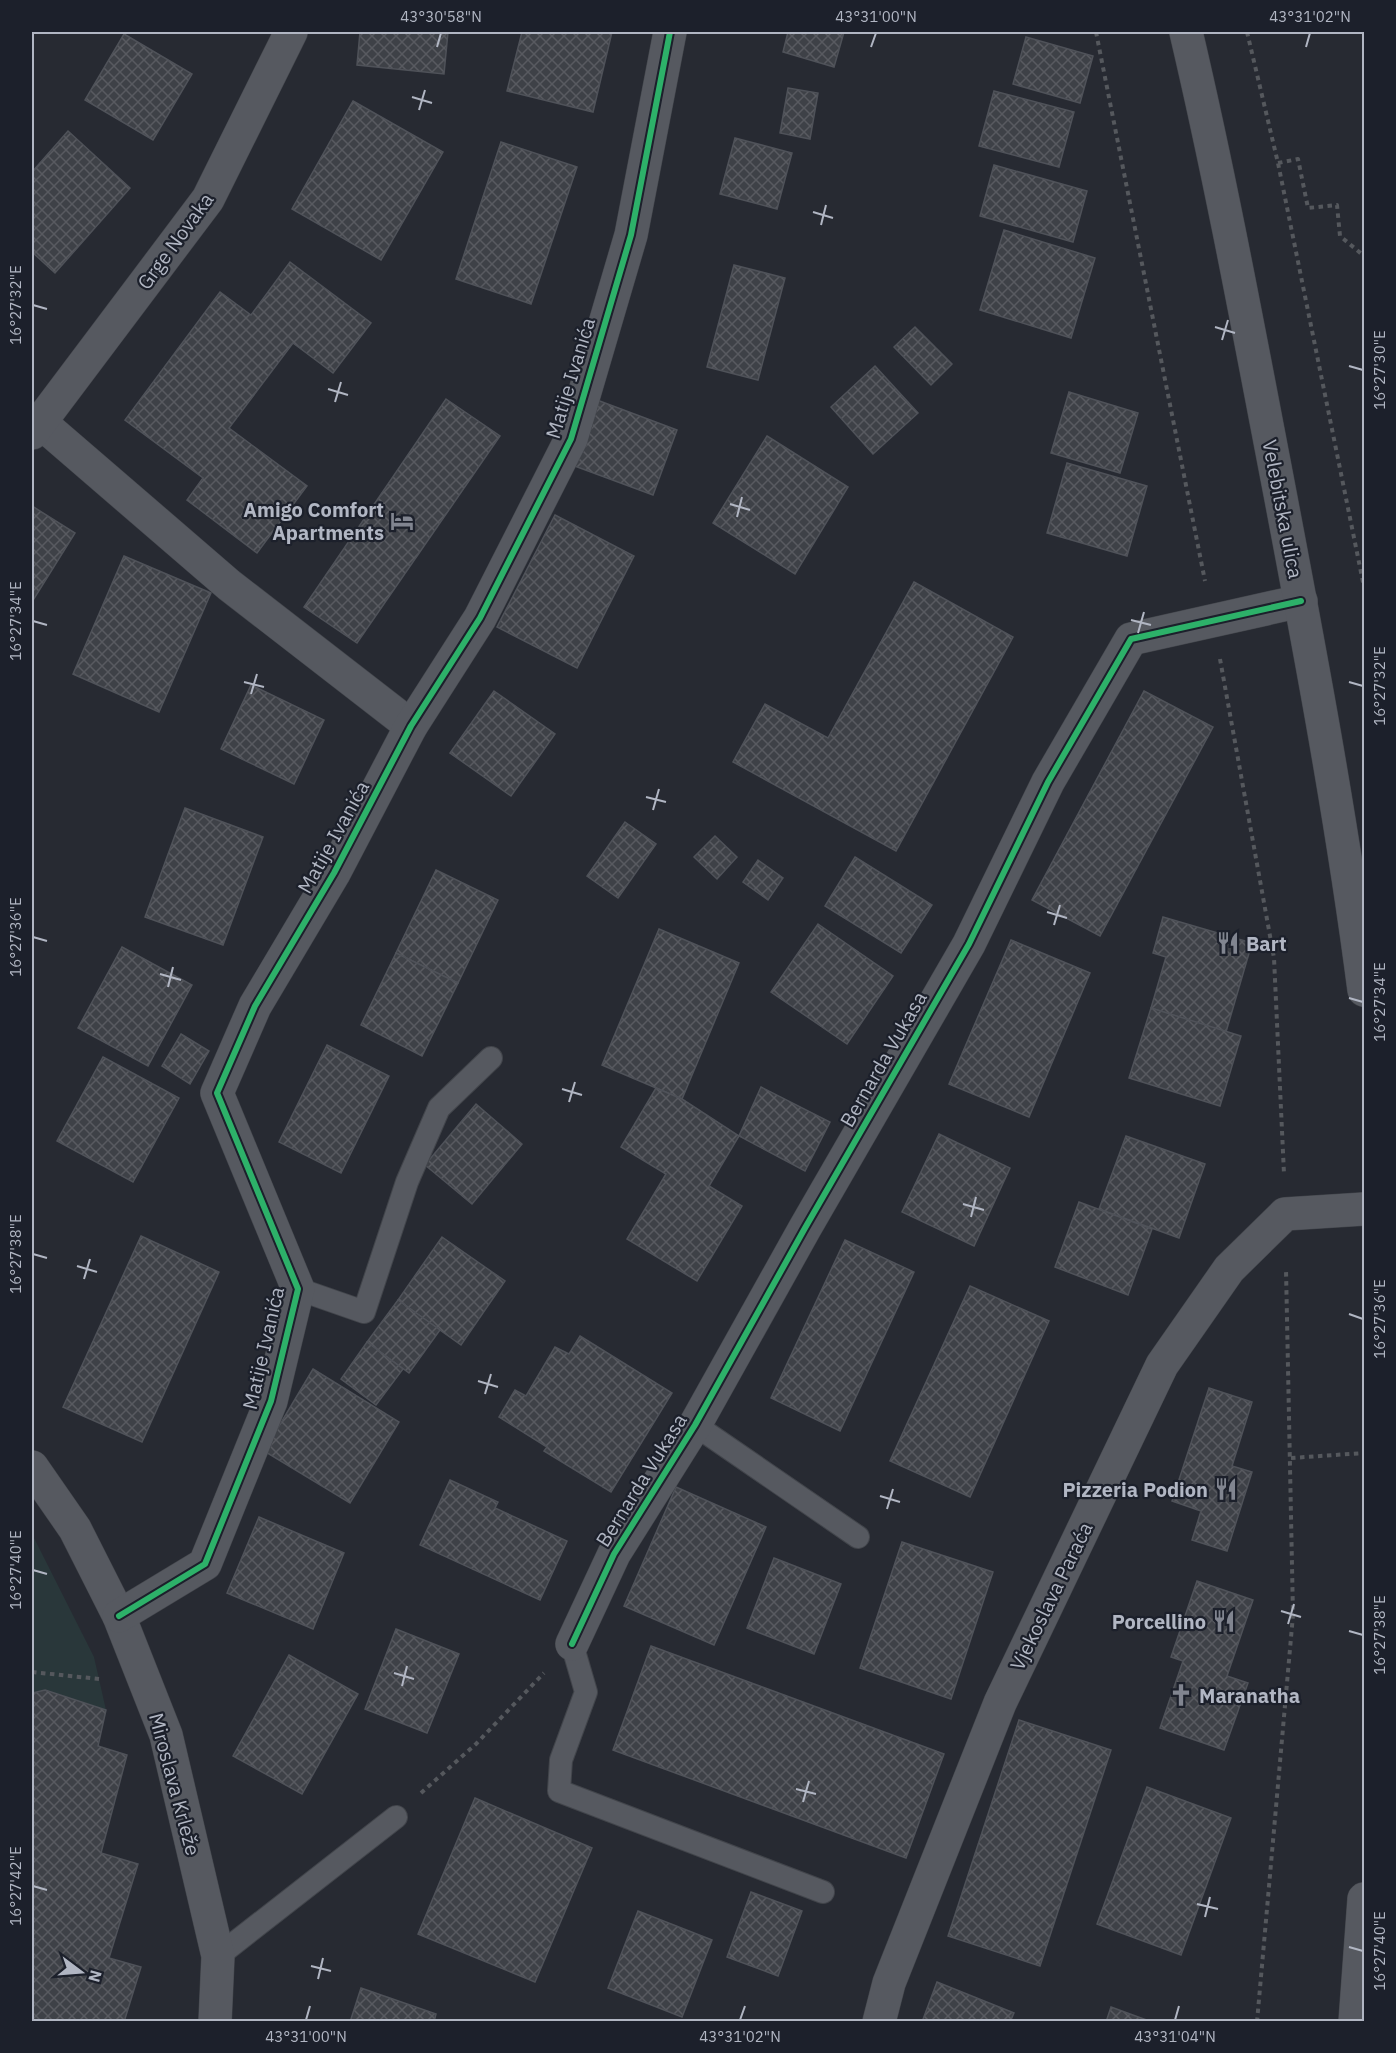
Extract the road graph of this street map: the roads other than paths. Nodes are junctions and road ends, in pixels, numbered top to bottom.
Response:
1 (291, 32) edge
2 (670, 32) edge
3 (1186, 32) edge
4 (36, 428) edge
5 (1301, 600) junction
6 (411, 726) junction
7 (1365, 990) edge
8 (491, 1058) dead end
9 (1365, 1209) edge
10 (298, 1289) junction
11 (695, 1425) junction
12 (32, 1467) edge
13 (858, 1537) dead end
14 (119, 1616) junction
15 (572, 1644) joint
16 (396, 1817) road end
17 (823, 1892) dead end
18 (1365, 1899) edge
19 (218, 1956) junction
20 (215, 2022) edge
21 (879, 2022) edge
22 (1355, 2022) edge

1 - 4 street, Grge Novaka
2 - 6 street, Matije Ivanića
3 - 5 street, Velebitska ulica
4 - 6 street
5 - 7 street, Velebitska ulica
5 - 11 street, Bernarda Vukasa
6 - 10 street, Matije Ivanića
8 - 10 lane, Matije Ivanića
9 - 21 street, Vjekoslava Paraća
10 - 14 street, Matije Ivanića
11 - 13 lane, Bernarda Vukasa
11 - 15 street, Bernarda Vukasa
12 - 14 street, Miroslava Krleže
14 - 19 street, Miroslava Krleže
15 - 17 lane
16 - 19 lane
18 - 22 street
19 - 20 street, Miroslava Krleže

